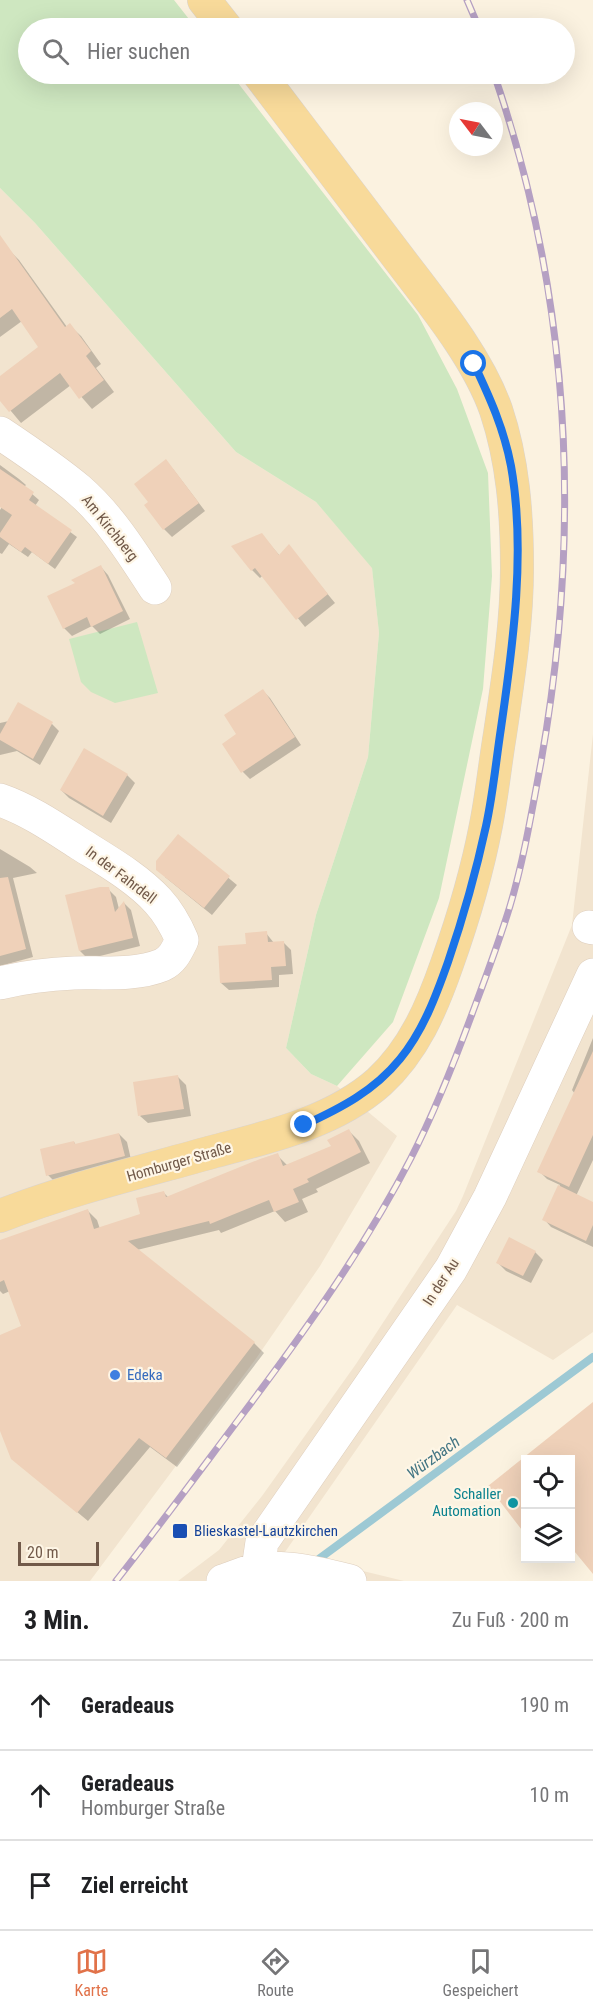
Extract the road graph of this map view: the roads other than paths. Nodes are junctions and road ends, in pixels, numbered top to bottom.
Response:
1 (204, 0) edge
2 (218, 18) edge
3 (267, 84) edge
4 (0, 433) edge
5 (155, 588) dead end
6 (0, 800) edge
7 (593, 975) edge
8 (0, 983) edge
9 (0, 1216) edge
10 (272, 1569) junction
11 (335, 1577) edge
12 (223, 1581) edge

1 - 2 main road
3 - 9 main road, Homburger Straße
4 - 5 street, Am Kirchberg
6 - 8 street, In der Fahrdell
7 - 10 street, In der Au
10 - 11 street
10 - 12 street

